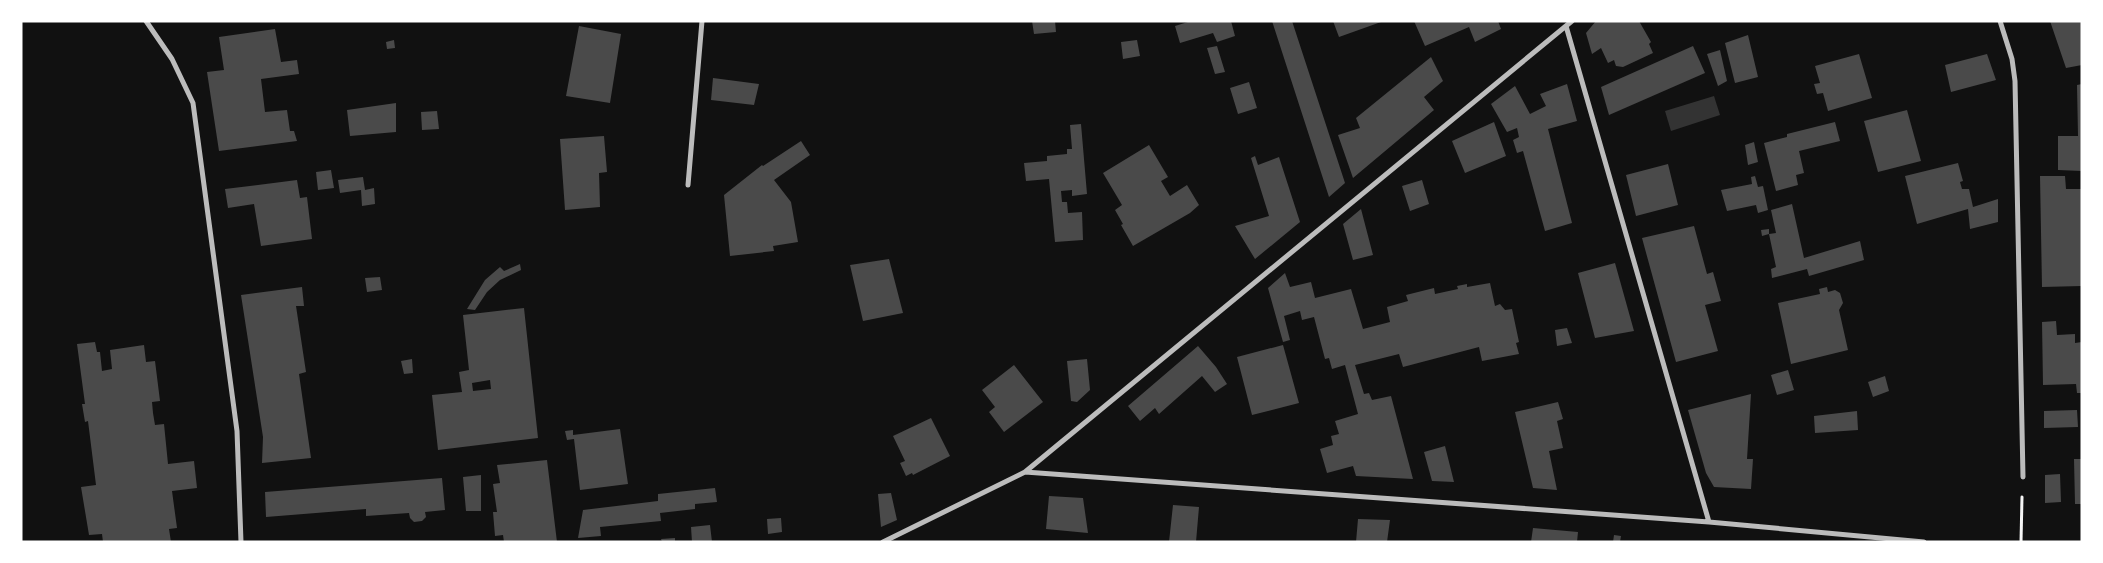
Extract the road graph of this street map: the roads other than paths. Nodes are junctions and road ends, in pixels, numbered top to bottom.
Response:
1 (146, 21) edge
2 (702, 21) edge
3 (1572, 21) edge
4 (2000, 21) edge
5 (1566, 26) junction
6 (688, 185) dead end
7 (1025, 472) junction
8 (2022, 477) road end
9 (1709, 522) junction
10 (242, 542) edge
11 (883, 542) edge
12 (1924, 542) edge

1 - 10 street
2 - 6 street
3 - 5 street
4 - 8 street
5 - 7 street
5 - 9 street
7 - 9 street
7 - 11 street
9 - 12 street

